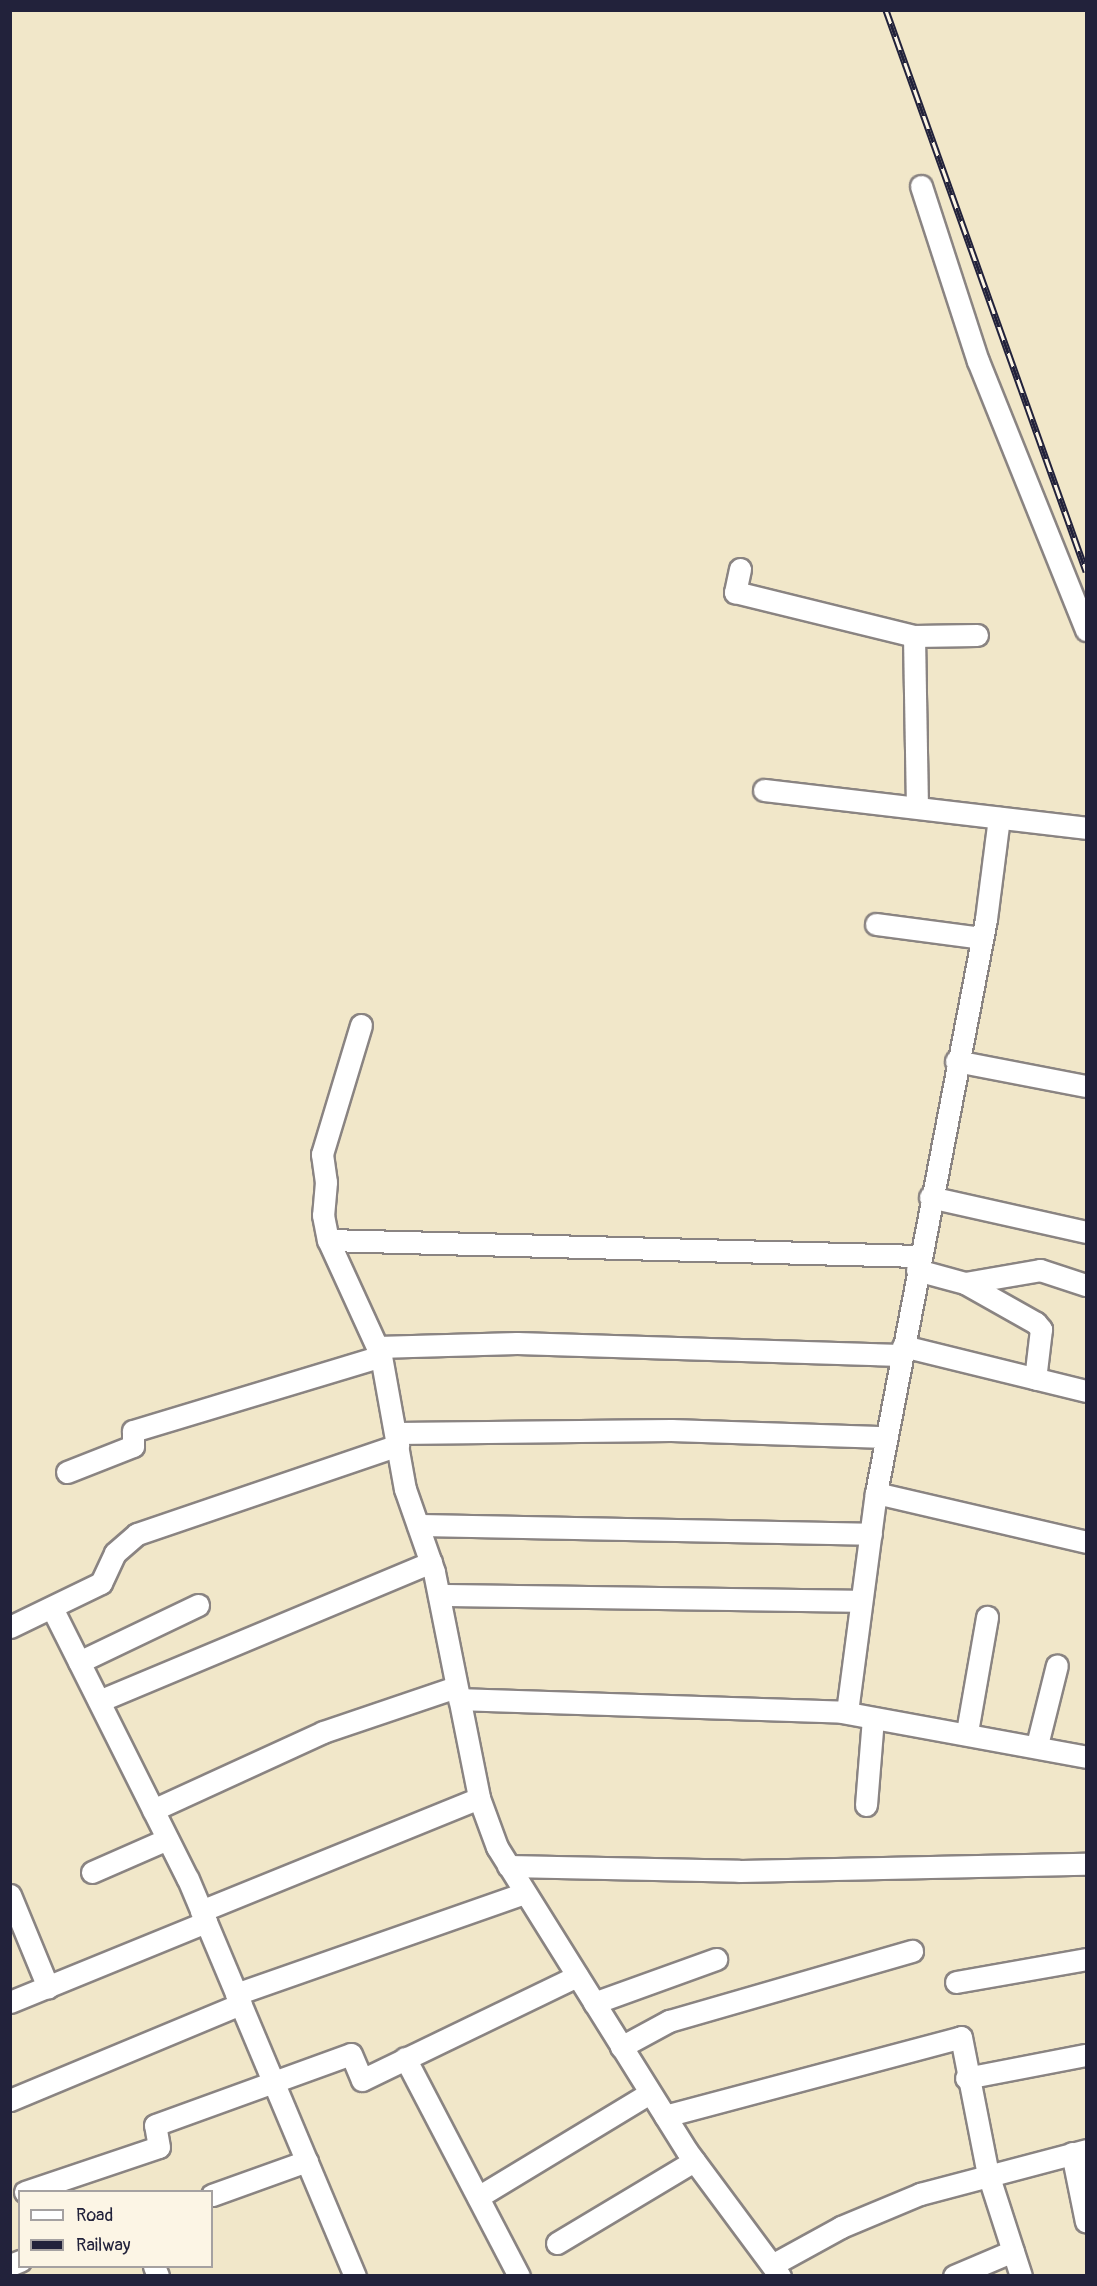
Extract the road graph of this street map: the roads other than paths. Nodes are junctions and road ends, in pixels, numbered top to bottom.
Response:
1 (921, 186) dead end
2 (740, 569) dead end
3 (1086, 630) edge
4 (977, 635) dead end
5 (914, 636) junction
6 (764, 790) dead end
7 (917, 807) junction
8 (999, 818) junction
9 (1086, 828) edge
10 (876, 924) dead end
11 (982, 938) junction
12 (361, 1025) dead end
13 (956, 1061) junction
14 (1086, 1086) edge
15 (930, 1197) junction
16 (1086, 1232) edge
17 (328, 1240) junction
18 (918, 1263) junction
19 (965, 1283) junction
20 (1086, 1285) edge
21 (902, 1351) junction
22 (379, 1352) junction
23 (1035, 1379) junction
24 (1086, 1391) edge
25 (886, 1437) junction
26 (397, 1439) junction
27 (67, 1472) dead end
28 (876, 1493) junction
29 (418, 1525) junction
30 (871, 1534) junction
31 (1086, 1542) edge
32 (431, 1562) junction
33 (439, 1595) junction
34 (861, 1601) junction
35 (198, 1605) dead end
36 (52, 1608) junction
37 (987, 1617) dead end
38 (10, 1627) edge
39 (79, 1662) junction
40 (1057, 1665) dead end
41 (458, 1693) junction
42 (99, 1701) junction
43 (847, 1712) junction
44 (873, 1718) junction
45 (967, 1732) junction
46 (1037, 1745) junction
47 (1086, 1757) edge
48 (478, 1798) junction
49 (867, 1805) dead end
50 (153, 1809) junction
51 (167, 1839) junction
52 (1086, 1864) edge
53 (508, 1866) junction
54 (92, 1872) dead end
55 (525, 1893) junction
56 (10, 1895) edge
57 (203, 1916) junction
58 (912, 1951) dead end
59 (716, 1959) dead end
60 (1086, 1959) edge
61 (577, 1976) junction
62 (956, 1982) dead end
63 (48, 1987) junction
64 (239, 1999) junction
65 (10, 2002) edge
66 (594, 2003) junction
67 (621, 2047) junction
68 (1086, 2055) edge
69 (405, 2058) junction
70 (966, 2078) junction
71 (273, 2081) junction
72 (650, 2093) junction
73 (10, 2100) edge
74 (664, 2116) junction
75 (1079, 2152) edge
76 (307, 2161) junction
77 (694, 2161) junction
78 (988, 2174) junction
79 (31, 2190) edge
80 (213, 2194) edge
81 (478, 2197) junction
82 (1086, 2222) edge
83 (557, 2243) dead end
84 (1013, 2252) junction
85 (776, 2270) edge
86 (355, 2276) edge
87 (519, 2276) edge
88 (954, 2276) edge
89 (1021, 2276) edge

1 - 3 street
2 - 5 street
4 - 5 street
5 - 7 street
6 - 7 street
7 - 8 street
8 - 9 street
8 - 11 street
10 - 11 street
11 - 13 street
12 - 17 street
13 - 14 street
13 - 15 street
15 - 16 street
15 - 18 street
17 - 18 street
17 - 22 street
18 - 19 street
18 - 21 street
19 - 20 street
19 - 23 street
21 - 22 street
21 - 23 street
21 - 25 street
22 - 26 street
22 - 27 street
23 - 24 street
25 - 26 street
25 - 28 street
26 - 29 street
26 - 36 street
28 - 30 street
28 - 31 street
29 - 30 street
29 - 32 street
30 - 34 street
32 - 33 street
32 - 42 street
33 - 34 street
33 - 41 street
34 - 43 street
35 - 39 street
36 - 38 street
36 - 39 street
37 - 45 street
39 - 42 street
40 - 46 street
41 - 43 street
41 - 48 street
41 - 50 street
42 - 50 street
43 - 44 street
44 - 45 street
44 - 49 street
45 - 46 street
46 - 47 street
48 - 53 street
48 - 57 street
50 - 51 street
51 - 54 street
51 - 57 street
52 - 53 street
53 - 55 street
55 - 61 street
55 - 64 street
56 - 63 street
57 - 63 street
57 - 64 street
58 - 67 street
59 - 66 street
60 - 62 street
61 - 66 street
61 - 69 street
63 - 65 street
64 - 71 street
64 - 73 street
66 - 67 street
67 - 72 street
68 - 70 street
69 - 71 street
69 - 81 street
70 - 74 street
70 - 78 street
71 - 76 street
71 - 79 street
72 - 74 street
72 - 81 street
74 - 77 street
75 - 78 street
75 - 82 street
76 - 80 street
76 - 86 street
77 - 83 street
77 - 85 street
78 - 84 street
78 - 85 street
81 - 87 street
84 - 88 street
84 - 89 street

